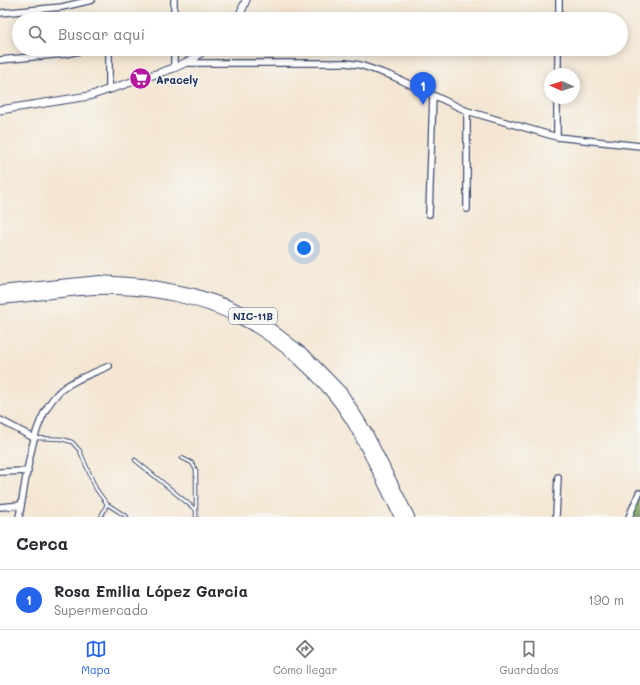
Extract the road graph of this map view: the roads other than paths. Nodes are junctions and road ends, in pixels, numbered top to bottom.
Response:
1 (92, 0) edge
2 (174, 0) edge
3 (246, 0) edge
4 (559, 0) edge
5 (174, 12) edge
6 (241, 12) edge
7 (559, 12) edge
8 (0, 13) edge
9 (43, 56) edge
10 (109, 56) edge
11 (174, 56) edge
12 (197, 56) edge
13 (558, 56) edge
14 (0, 60) edge
15 (184, 63) junction
16 (174, 68) junction
17 (558, 68) edge
18 (109, 90) junction
19 (433, 95) junction
20 (557, 104) edge
21 (0, 110) edge
22 (468, 111) junction
23 (557, 137) junction
24 (640, 146) edge
25 (467, 208) dead end
26 (428, 214) dead end
27 (0, 291) edge
28 (0, 299) edge
29 (109, 366) dead end
30 (0, 420) edge
31 (34, 438) junction
32 (182, 458) dead end
33 (135, 460) dead end
34 (28, 471) junction
35 (0, 472) edge
36 (558, 478) dead end
37 (639, 494) dead end
38 (107, 504) junction
39 (22, 505) junction
40 (0, 507) edge
41 (196, 510) junction
42 (19, 517) edge
43 (101, 517) edge
44 (127, 517) edge
45 (196, 517) edge
46 (400, 517) edge
47 (409, 517) edge
48 (556, 517) edge
49 (629, 517) edge

1 - 8 street
2 - 5 street
3 - 6 street
4 - 7 street
9 - 14 street
10 - 18 street
11 - 16 street
12 - 15 street
13 - 17 street
15 - 16 street
15 - 19 street
16 - 18 street
18 - 21 street
19 - 22 street
19 - 26 street
20 - 23 street
22 - 23 street
22 - 25 street
23 - 24 street
27 - 47 highway, NIC-11B
28 - 46 highway, NIC-11B
29 - 31 street
30 - 31 street
31 - 34 street
31 - 38 lane
32 - 41 lane
33 - 41 lane
34 - 35 street
34 - 39 street
36 - 48 street
37 - 49 street
38 - 43 lane
38 - 44 lane
39 - 40 street
39 - 42 street
41 - 45 lane

